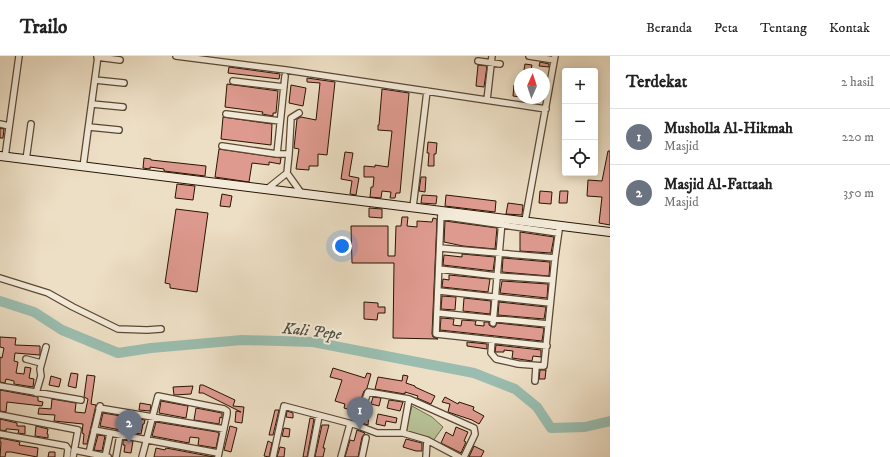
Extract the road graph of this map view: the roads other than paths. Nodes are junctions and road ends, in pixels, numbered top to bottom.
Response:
1 (19, 56) edge
2 (176, 56) edge
3 (492, 56) edge
4 (529, 56) edge
5 (97, 57) edge
6 (555, 58) edge
7 (120, 60) dead end
8 (478, 61) dead end
9 (492, 63) junction
10 (500, 64) dead end
11 (285, 76) dead end
12 (95, 80) junction
13 (233, 81) dead end
14 (124, 83) dead end
15 (284, 87) junction
16 (427, 91) junction
17 (487, 100) junction
18 (92, 104) junction
19 (123, 107) dead end
20 (546, 109) junction
21 (298, 113) dead end
22 (226, 114) dead end
23 (280, 121) junction
24 (0, 124) edge
25 (31, 124) dead end
26 (9, 126) junction
27 (89, 127) junction
28 (119, 130) dead end
29 (222, 146) dead end
30 (277, 154) junction
31 (289, 154) junction
32 (3, 157) edge
33 (26, 160) junction
34 (83, 167) junction
35 (286, 173) junction
36 (267, 189) junction
37 (302, 194) junction
38 (413, 208) junction
39 (502, 221) junction
40 (526, 221) junction
41 (610, 232) edge
42 (440, 248) junction
43 (499, 253) junction
44 (555, 258) junction
45 (439, 269) junction
46 (498, 276) junction
47 (0, 278) edge
48 (552, 280) junction
49 (439, 291) junction
50 (495, 297) junction
51 (550, 302) junction
52 (438, 313) junction
53 (493, 321) junction
54 (548, 324) junction
55 (161, 329) dead end
56 (492, 340) junction
57 (547, 346) junction
58 (46, 347) dead end
59 (26, 359) dead end
60 (42, 363) junction
61 (536, 366) junction
62 (535, 381) dead end
63 (0, 386) edge
64 (36, 393) junction
65 (409, 399) junction
66 (81, 400) dead end
67 (0, 415) edge
68 (319, 416) junction
69 (152, 418) junction
70 (353, 424) junction
71 (224, 429) junction
72 (94, 430) junction
73 (403, 433) junction
74 (0, 434) edge
75 (110, 434) junction
76 (120, 435) junction
77 (366, 438) dead end
78 (427, 440) junction
79 (147, 441) junction
80 (74, 450) junction
81 (89, 453) junction
82 (218, 455) edge
83 (67, 457) edge
84 (73, 457) edge
85 (106, 457) edge
86 (116, 457) edge
87 (142, 457) edge
88 (273, 457) edge
89 (311, 457) edge
90 (341, 457) edge
91 (362, 457) edge
92 (426, 457) edge
93 (459, 457) edge
94 (464, 457) edge

1 - 26 street
2 - 16 street
3 - 9 street
4 - 6 street
5 - 7 street
5 - 12 street
6 - 20 street
8 - 9 street
9 - 10 street
9 - 17 street
11 - 15 street
12 - 14 street
12 - 18 street
13 - 15 street
15 - 23 street
16 - 17 street
16 - 38 street
17 - 20 street
18 - 19 street
18 - 27 street
20 - 40 street
21 - 31 street
22 - 23 street
23 - 30 street
24 - 26 street
25 - 33 street
26 - 32 street
27 - 28 street
27 - 34 street
29 - 30 street
30 - 31 street
31 - 35 street
32 - 33 main road
33 - 34 main road
34 - 36 main road
35 - 36 street
35 - 37 street
36 - 37 main road
37 - 38 main road
38 - 39 main road
39 - 40 main road
39 - 42 street
39 - 43 street
39 - 44 street
40 - 41 main road
42 - 43 street
42 - 45 street
43 - 44 street
43 - 46 street
44 - 48 street
45 - 46 street
45 - 49 street
46 - 48 street
46 - 50 street
47 - 55 street
48 - 51 street
49 - 50 street
49 - 52 street
50 - 51 street
50 - 53 street
51 - 54 street
52 - 53 street
52 - 56 street
53 - 54 street
54 - 57 street
56 - 57 street
56 - 61 street
57 - 61 street
58 - 60 street
59 - 60 street
60 - 64 street
61 - 62 street
63 - 64 street
64 - 66 street
65 - 70 street
65 - 73 street
65 - 94 street
67 - 80 street
68 - 70 street
68 - 88 street
68 - 89 street
69 - 71 street
69 - 71 street
69 - 72 street
69 - 79 street
70 - 73 street
70 - 90 street
71 - 82 street
72 - 75 street
72 - 81 street
73 - 78 street
74 - 83 street
75 - 76 street
75 - 85 street
76 - 79 street
76 - 86 street
77 - 91 street
78 - 92 street
78 - 93 street
79 - 82 street
79 - 87 street
80 - 81 street
80 - 84 street
81 - 85 street

